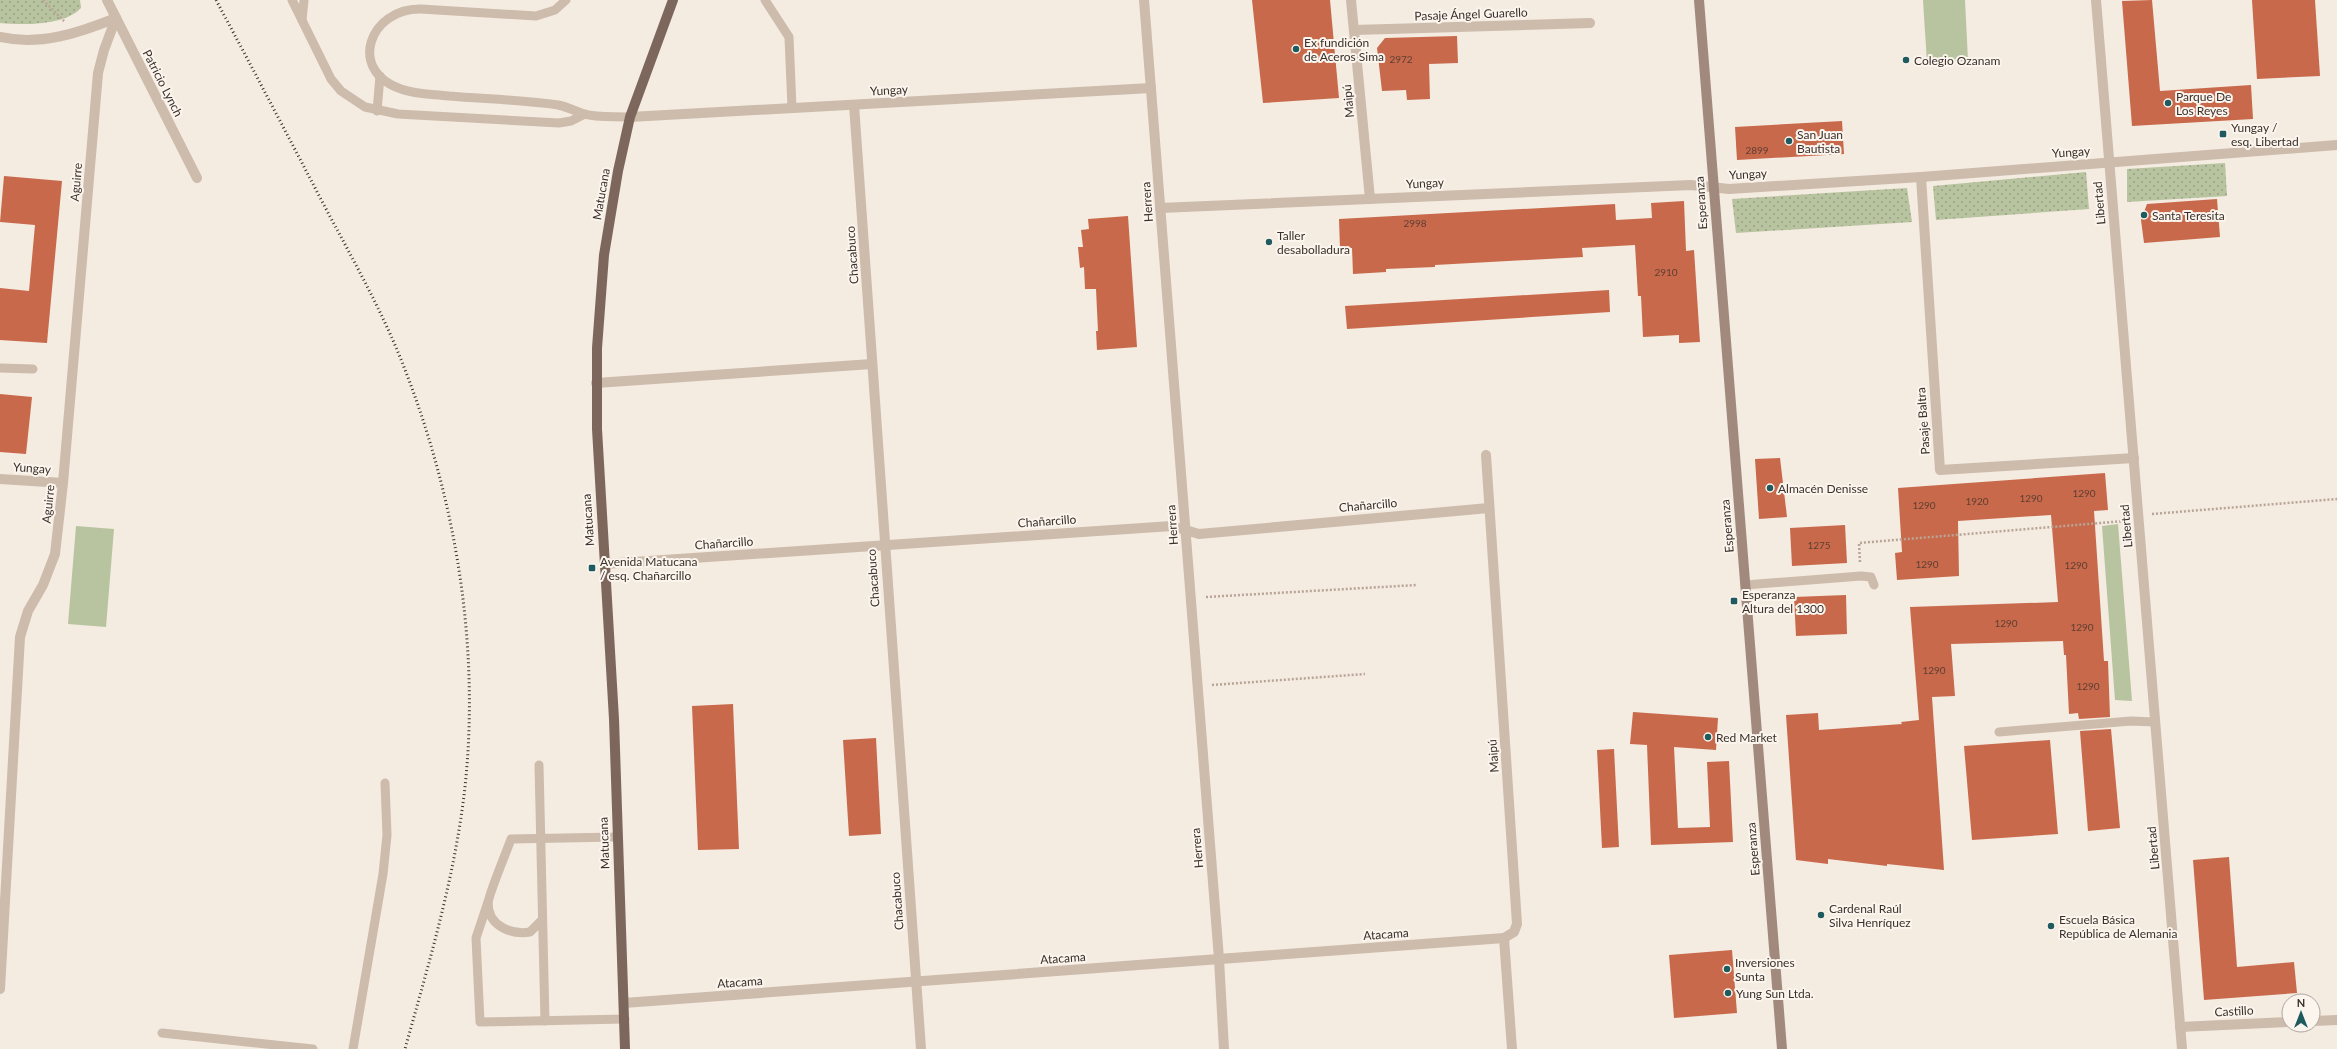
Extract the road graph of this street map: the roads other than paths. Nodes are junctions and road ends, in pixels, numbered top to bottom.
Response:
1 (107, 0) edge
2 (292, 0) edge
3 (304, 0) edge
4 (566, 0) edge
5 (673, 0) edge
6 (765, 0) edge
7 (1144, 0) edge
8 (1351, 0) edge
9 (1699, 0) edge
10 (2096, 0) edge
11 (116, 18) junction
12 (302, 20) junction
13 (1590, 23) dead end
14 (1354, 30) junction
15 (0, 37) edge
16 (380, 76) junction
17 (1151, 88) junction
18 (854, 105) junction
19 (792, 108) junction
20 (377, 111) junction
21 (585, 114) junction
22 (630, 117) junction
23 (2337, 145) edge
24 (2109, 162) junction
25 (1921, 177) junction
26 (196, 178) dead end
27 (1713, 187) junction
28 (1370, 199) junction
29 (1160, 208) junction
30 (872, 364) junction
31 (0, 368) edge
32 (33, 369) dead end
33 (596, 383) junction
34 (1486, 455) dead end
35 (2134, 458) junction
36 (0, 479) edge
37 (63, 483) junction
38 (1489, 508) junction
39 (1185, 530) junction
40 (884, 545) junction
41 (604, 564) junction
42 (1745, 585) junction
43 (1874, 585) dead end
44 (2155, 722) junction
45 (1999, 732) dead end
46 (539, 765) dead end
47 (385, 783) dead end
48 (617, 837) junction
49 (541, 839) junction
50 (488, 902) junction
51 (542, 920) junction
52 (1504, 938) junction
53 (1219, 960) junction
54 (916, 982) junction
55 (0, 989) edge
56 (624, 1004) junction
57 (624, 1019) junction
58 (2337, 1020) edge
59 (546, 1021) junction
60 (2321, 1021) edge
61 (2281, 1022) edge
62 (2180, 1027) junction
63 (162, 1033) dead end
64 (313, 1049) edge
65 (353, 1049) edge
66 (625, 1049) edge
67 (921, 1049) edge
68 (1224, 1049) edge
69 (1512, 1049) edge
70 (1782, 1049) edge
71 (2182, 1049) edge

1 - 11 street, Patricio Lynch
2 - 12 lane
3 - 12 lane
4 - 16 lane
5 - 22 main road, Matucana
6 - 19 lane
7 - 17 street, Herrera
8 - 14 street, Maipú
9 - 27 main road, Esperanza
10 - 24 street, Libertad
11 - 15 street
11 - 26 street, Patricio Lynch
11 - 37 street, Aguirre
12 - 20 lane
13 - 14 street, Pasaje Ángel Guarello
14 - 28 street, Maipú
16 - 20 lane
16 - 21 lane
17 - 18 street, Yungay
17 - 29 street, Herrera
18 - 19 street, Yungay
18 - 30 street, Chacabuco
19 - 22 street, Yungay
20 - 21 lane
21 - 22 lane
22 - 33 main road, Matucana
23 - 24 street, Yungay
24 - 25 street, Yungay
24 - 35 street, Libertad
25 - 27 street, Yungay
25 - 35 street, Pasaje Baltra
27 - 28 street, Yungay
27 - 42 main road, Esperanza
28 - 29 street, Yungay
29 - 39 street, Herrera
30 - 33 street
30 - 40 street, Chacabuco
31 - 32 lane
33 - 41 main road, Matucana
34 - 38 street, Maipú
35 - 44 street, Libertad
36 - 37 street, Yungay
37 - 55 street, Aguirre
38 - 39 street, Chañarcillo
38 - 52 street, Maipú
39 - 40 street, Chañarcillo
39 - 53 street, Herrera
40 - 41 street, Chañarcillo
40 - 54 street, Chacabuco
41 - 48 main road, Matucana
42 - 43 lane
42 - 70 main road, Esperanza
44 - 45 lane
44 - 62 street, Libertad
46 - 49 lane
47 - 65 lane
48 - 49 lane
48 - 56 main road, Matucana
49 - 50 lane
49 - 51 lane
50 - 51 lane
50 - 59 lane
51 - 59 lane
52 - 53 street, Atacama
52 - 69 street
53 - 54 street, Atacama
53 - 68 street, Herrera
54 - 56 street, Atacama
54 - 67 street, Chacabuco
56 - 57 main road, Matucana
57 - 59 lane
57 - 66 main road, Matucana
58 - 60 street
61 - 62 street, Castillo
62 - 71 street, Libertad
63 - 64 lane

